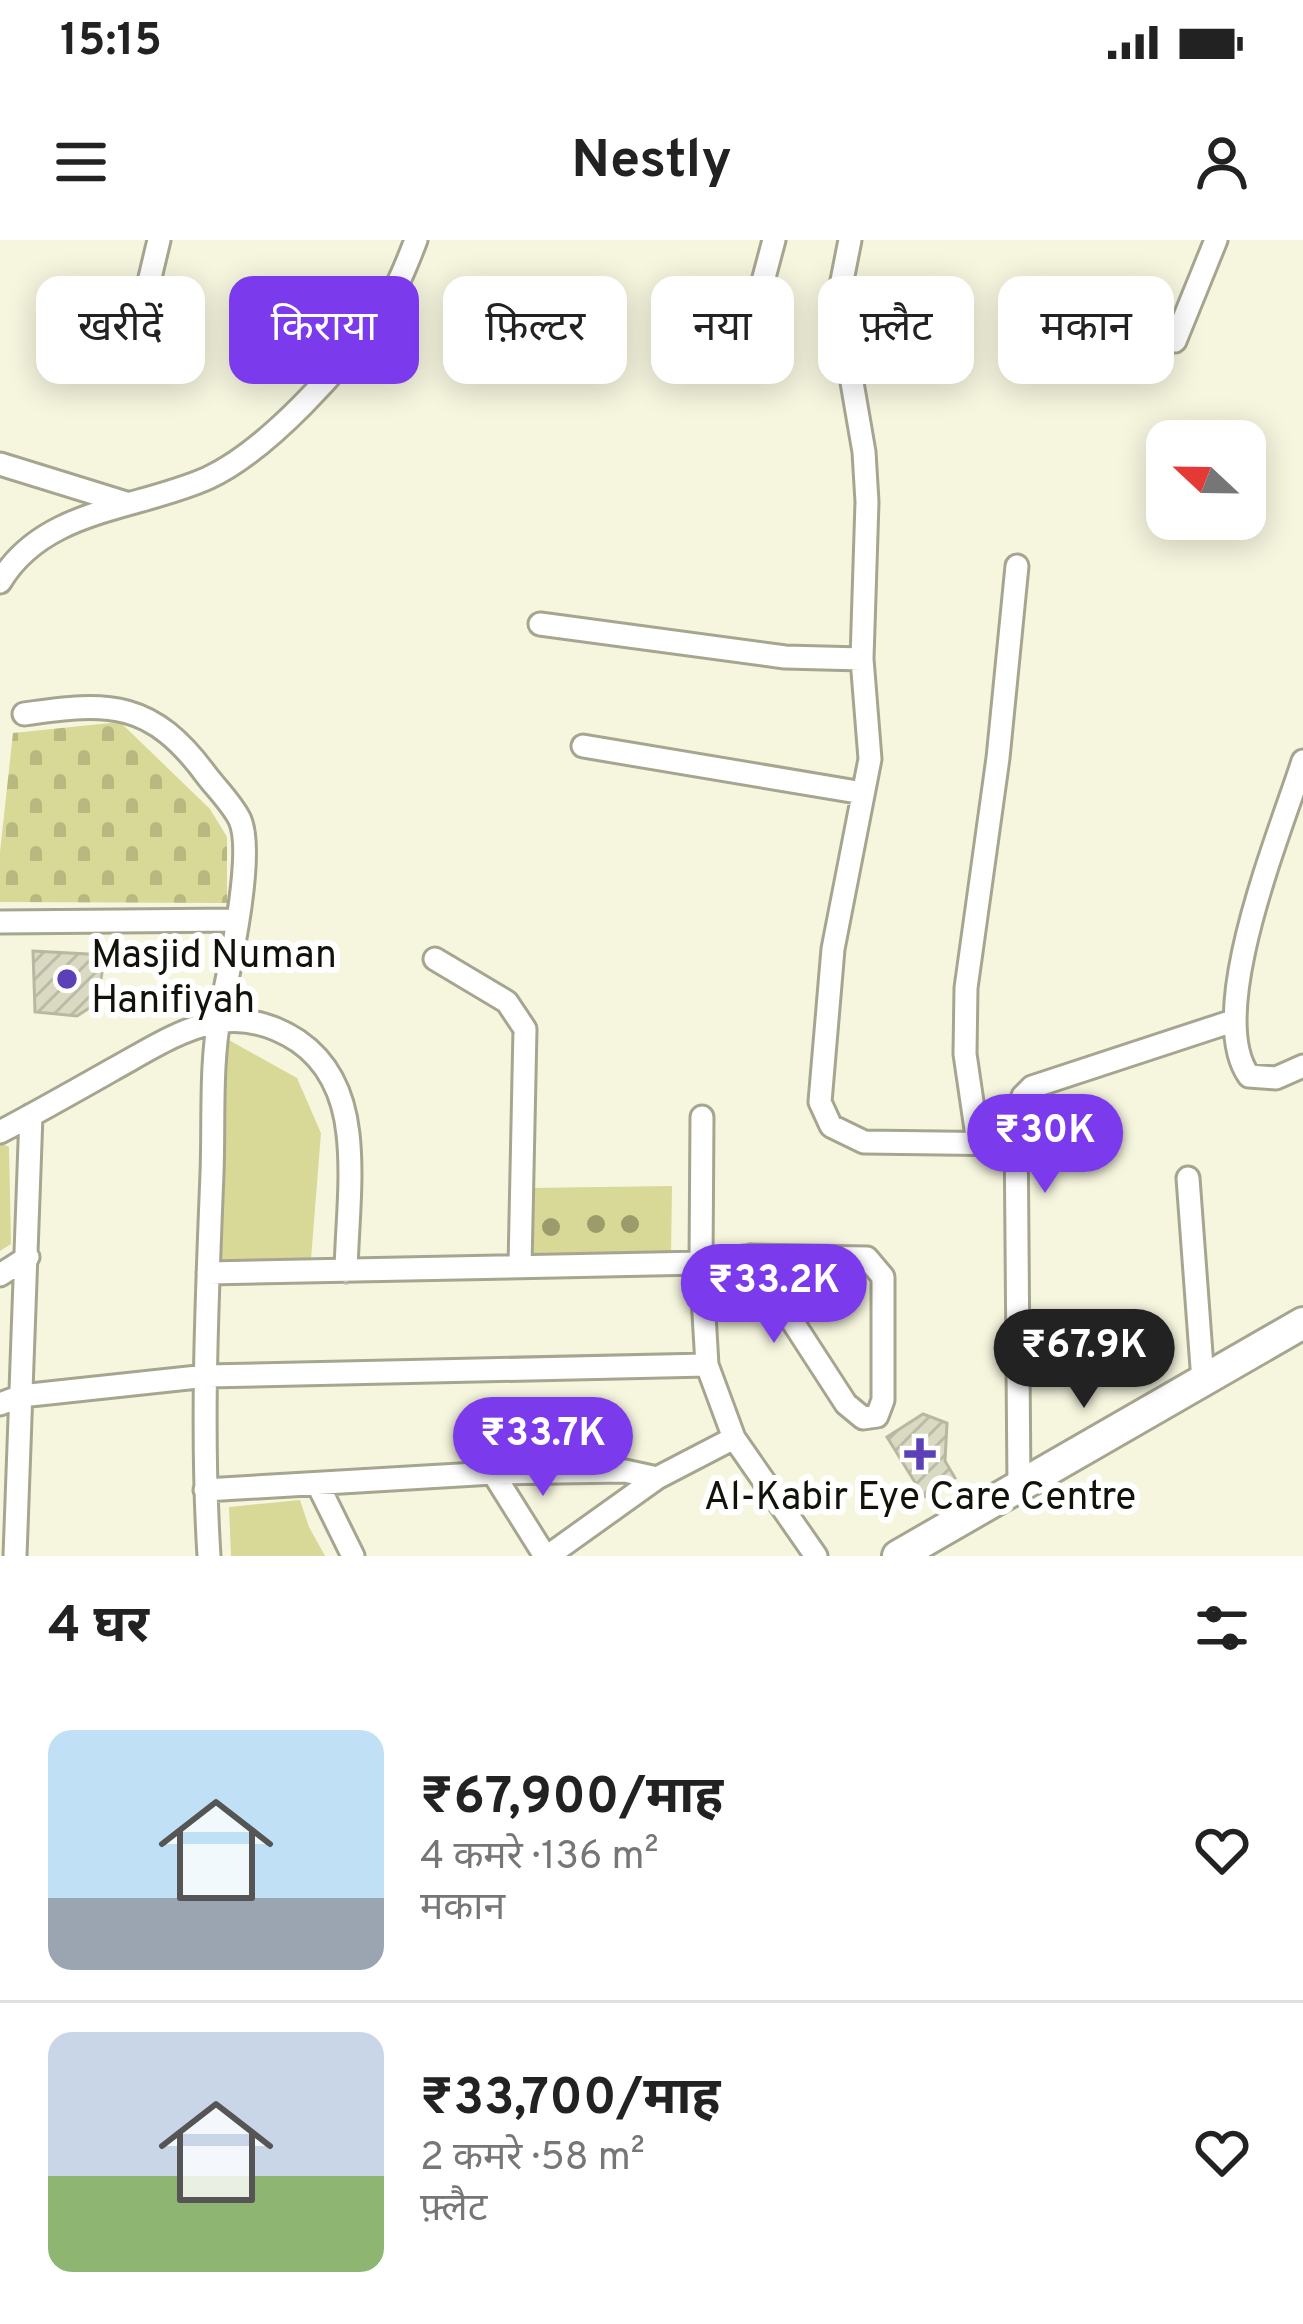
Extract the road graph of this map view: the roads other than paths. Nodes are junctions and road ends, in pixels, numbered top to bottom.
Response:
1 (159, 240) edge
2 (416, 240) edge
3 (774, 240) edge
4 (850, 240) edge
5 (1216, 240) edge
6 (150, 276) edge
7 (764, 276) edge
8 (1175, 341) dead end
9 (0, 464) edge
10 (126, 503) junction
11 (1017, 566) dead end
12 (0, 582) edge
13 (540, 624) dead end
14 (862, 659) junction
15 (24, 714) dead end
16 (583, 746) dead end
17 (1303, 761) edge
18 (863, 794) junction
19 (238, 920) junction
20 (0, 922) edge
21 (434, 959) dead end
22 (218, 1021) junction
23 (1233, 1021) junction
24 (1303, 1066) edge
25 (31, 1115) junction
26 (702, 1117) dead end
27 (0, 1132) edge
28 (978, 1143) junction
29 (1016, 1144) junction
30 (1188, 1178) dead end
31 (750, 1256) junction
32 (28, 1257) junction
33 (701, 1263) junction
34 (520, 1266) junction
35 (346, 1271) junction
36 (208, 1273) junction
37 (0, 1275) edge
38 (1303, 1323) edge
39 (706, 1365) junction
40 (207, 1376) junction
41 (1204, 1381) junction
42 (10, 1400) edge
43 (734, 1438) junction
44 (493, 1473) junction
45 (657, 1478) junction
46 (318, 1485) junction
47 (1019, 1486) junction
48 (205, 1490) junction
49 (15, 1556) edge
50 (209, 1556) edge
51 (353, 1556) edge
52 (546, 1556) edge
53 (816, 1556) edge
54 (898, 1556) edge

1 - 6 street
2 - 10 street
3 - 7 street
4 - 14 street
5 - 8 street
9 - 10 street
10 - 12 street
11 - 28 street
13 - 14 street
14 - 18 street
15 - 19 street
16 - 18 street
17 - 23 street
18 - 28 street
19 - 20 street
19 - 22 street
21 - 34 street
22 - 25 street
22 - 35 street
22 - 36 street
23 - 24 street
23 - 29 street
25 - 27 street
25 - 32 street
26 - 33 street
28 - 29 street
29 - 47 street
30 - 41 street
31 - 31 street
31 - 33 street
32 - 37 street
32 - 42 street
33 - 34 street
33 - 39 street
34 - 35 street
35 - 36 street
36 - 40 street
38 - 41 main road
39 - 40 street
39 - 43 street
40 - 42 street
40 - 48 street
41 - 47 main road
42 - 49 street
43 - 45 street
43 - 53 street
44 - 45 street
44 - 46 street
44 - 52 street
45 - 52 street
46 - 48 street
46 - 51 street
47 - 54 main road
48 - 50 street

